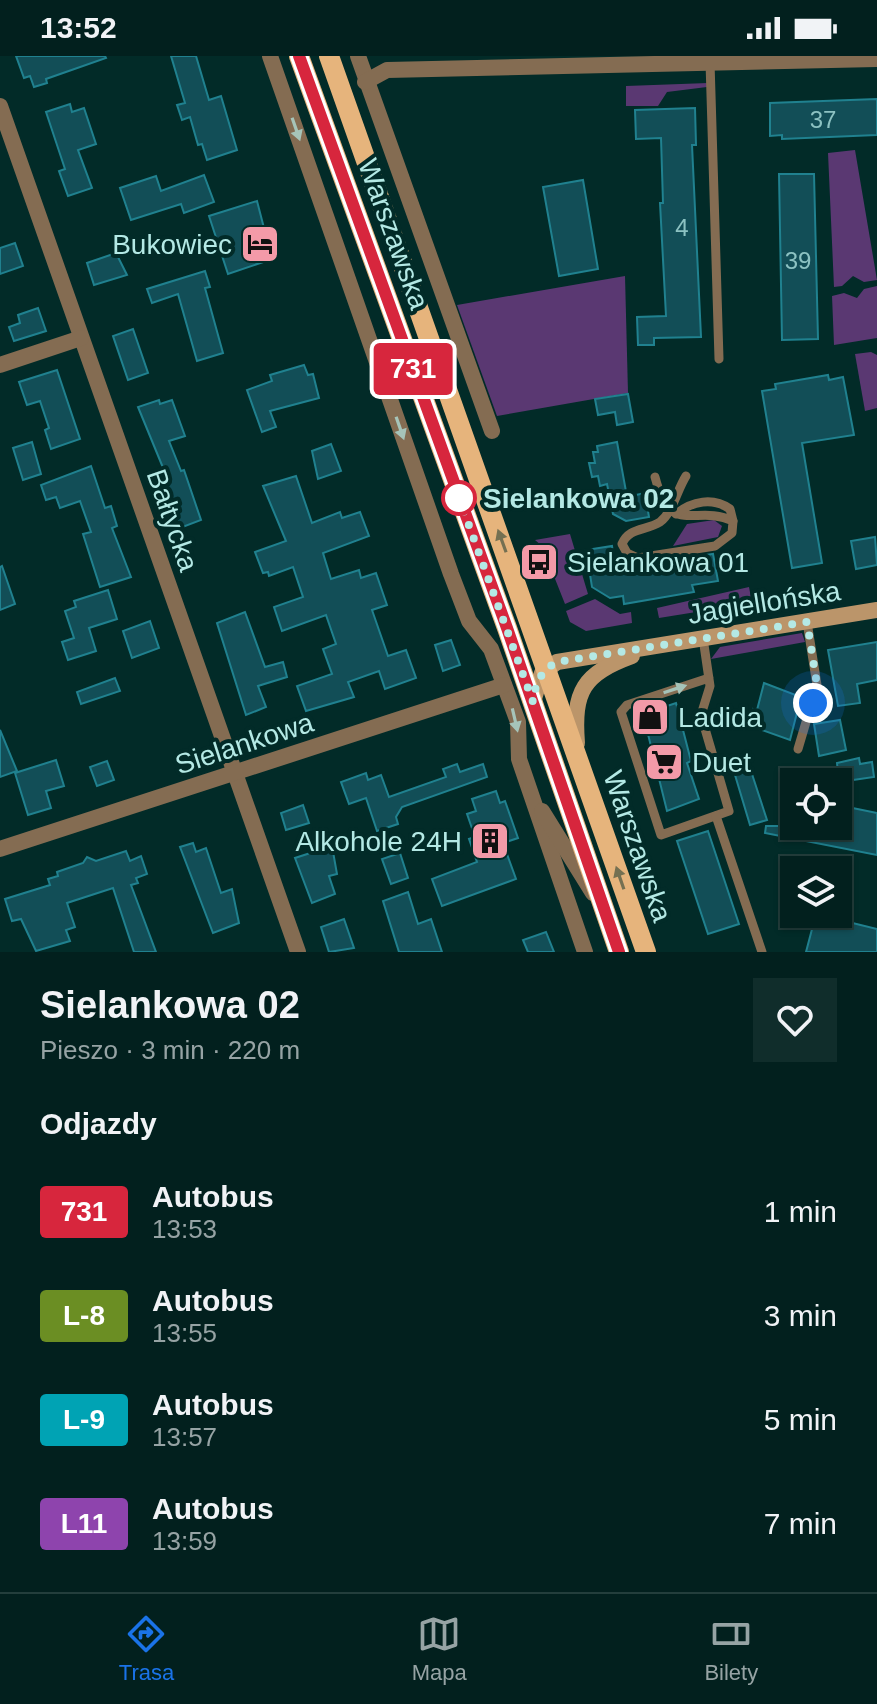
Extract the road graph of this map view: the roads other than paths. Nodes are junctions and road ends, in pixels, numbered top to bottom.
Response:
1 (270, 56) edge
2 (299, 56) edge
3 (329, 56) edge
4 (358, 56) edge
5 (877, 59) edge
6 (578, 61) edge
7 (710, 62) junction
8 (365, 82) junction
9 (0, 106) edge
10 (81, 338) junction
11 (719, 359) dead end
12 (0, 365) edge
13 (492, 431) dead end
14 (686, 476) dead end
15 (655, 477) dead end
16 (673, 511) junction
17 (877, 610) edge
18 (807, 622) junction
19 (703, 638) junction
20 (659, 645) junction
21 (546, 667) junction
22 (709, 678) junction
23 (504, 685) junction
24 (533, 702) junction
25 (798, 749) dead end
26 (578, 758) junction
27 (235, 773) junction
28 (527, 786) junction
29 (716, 816) junction
30 (0, 849) edge
31 (606, 914) junction
32 (298, 952) edge
33 (585, 952) edge
34 (619, 952) edge
35 (646, 952) edge
36 (762, 952) edge

1 -> 23 street
2 - 24 main road, Warszawska
21 -> 3 main road, Warszawska
4 - 8 street
5 - 7 street
6 - 7 street
6 - 8 street
7 - 11 lane
8 - 13 street
9 - 10 street, Bałtycka
10 - 12 street
10 - 27 street, Bałtycka
14 - 16 lane
15 - 16 lane
16 - 16 lane
17 - 18 street, Jagiellońska
18 - 19 street, Jagiellońska
18 - 25 lane
19 - 20 street, Jagiellońska
19 - 22 lane
20 - 21 street, Jagiellońska
20 - 26 street, Jagiellońska
21 - 24 street
21 - 26 main road, Warszawska
22 - 29 lane
29 -> 22 lane
23 - 27 street, Sielankowa
23 -> 28 street
24 - 31 main road, Warszawska
35 -> 26 main road, Warszawska
27 - 30 street, Sielankowa
27 - 32 street, Bałtycka
28 - 31 street
28 - 33 street
29 - 36 lane
31 - 34 main road, Warszawska

